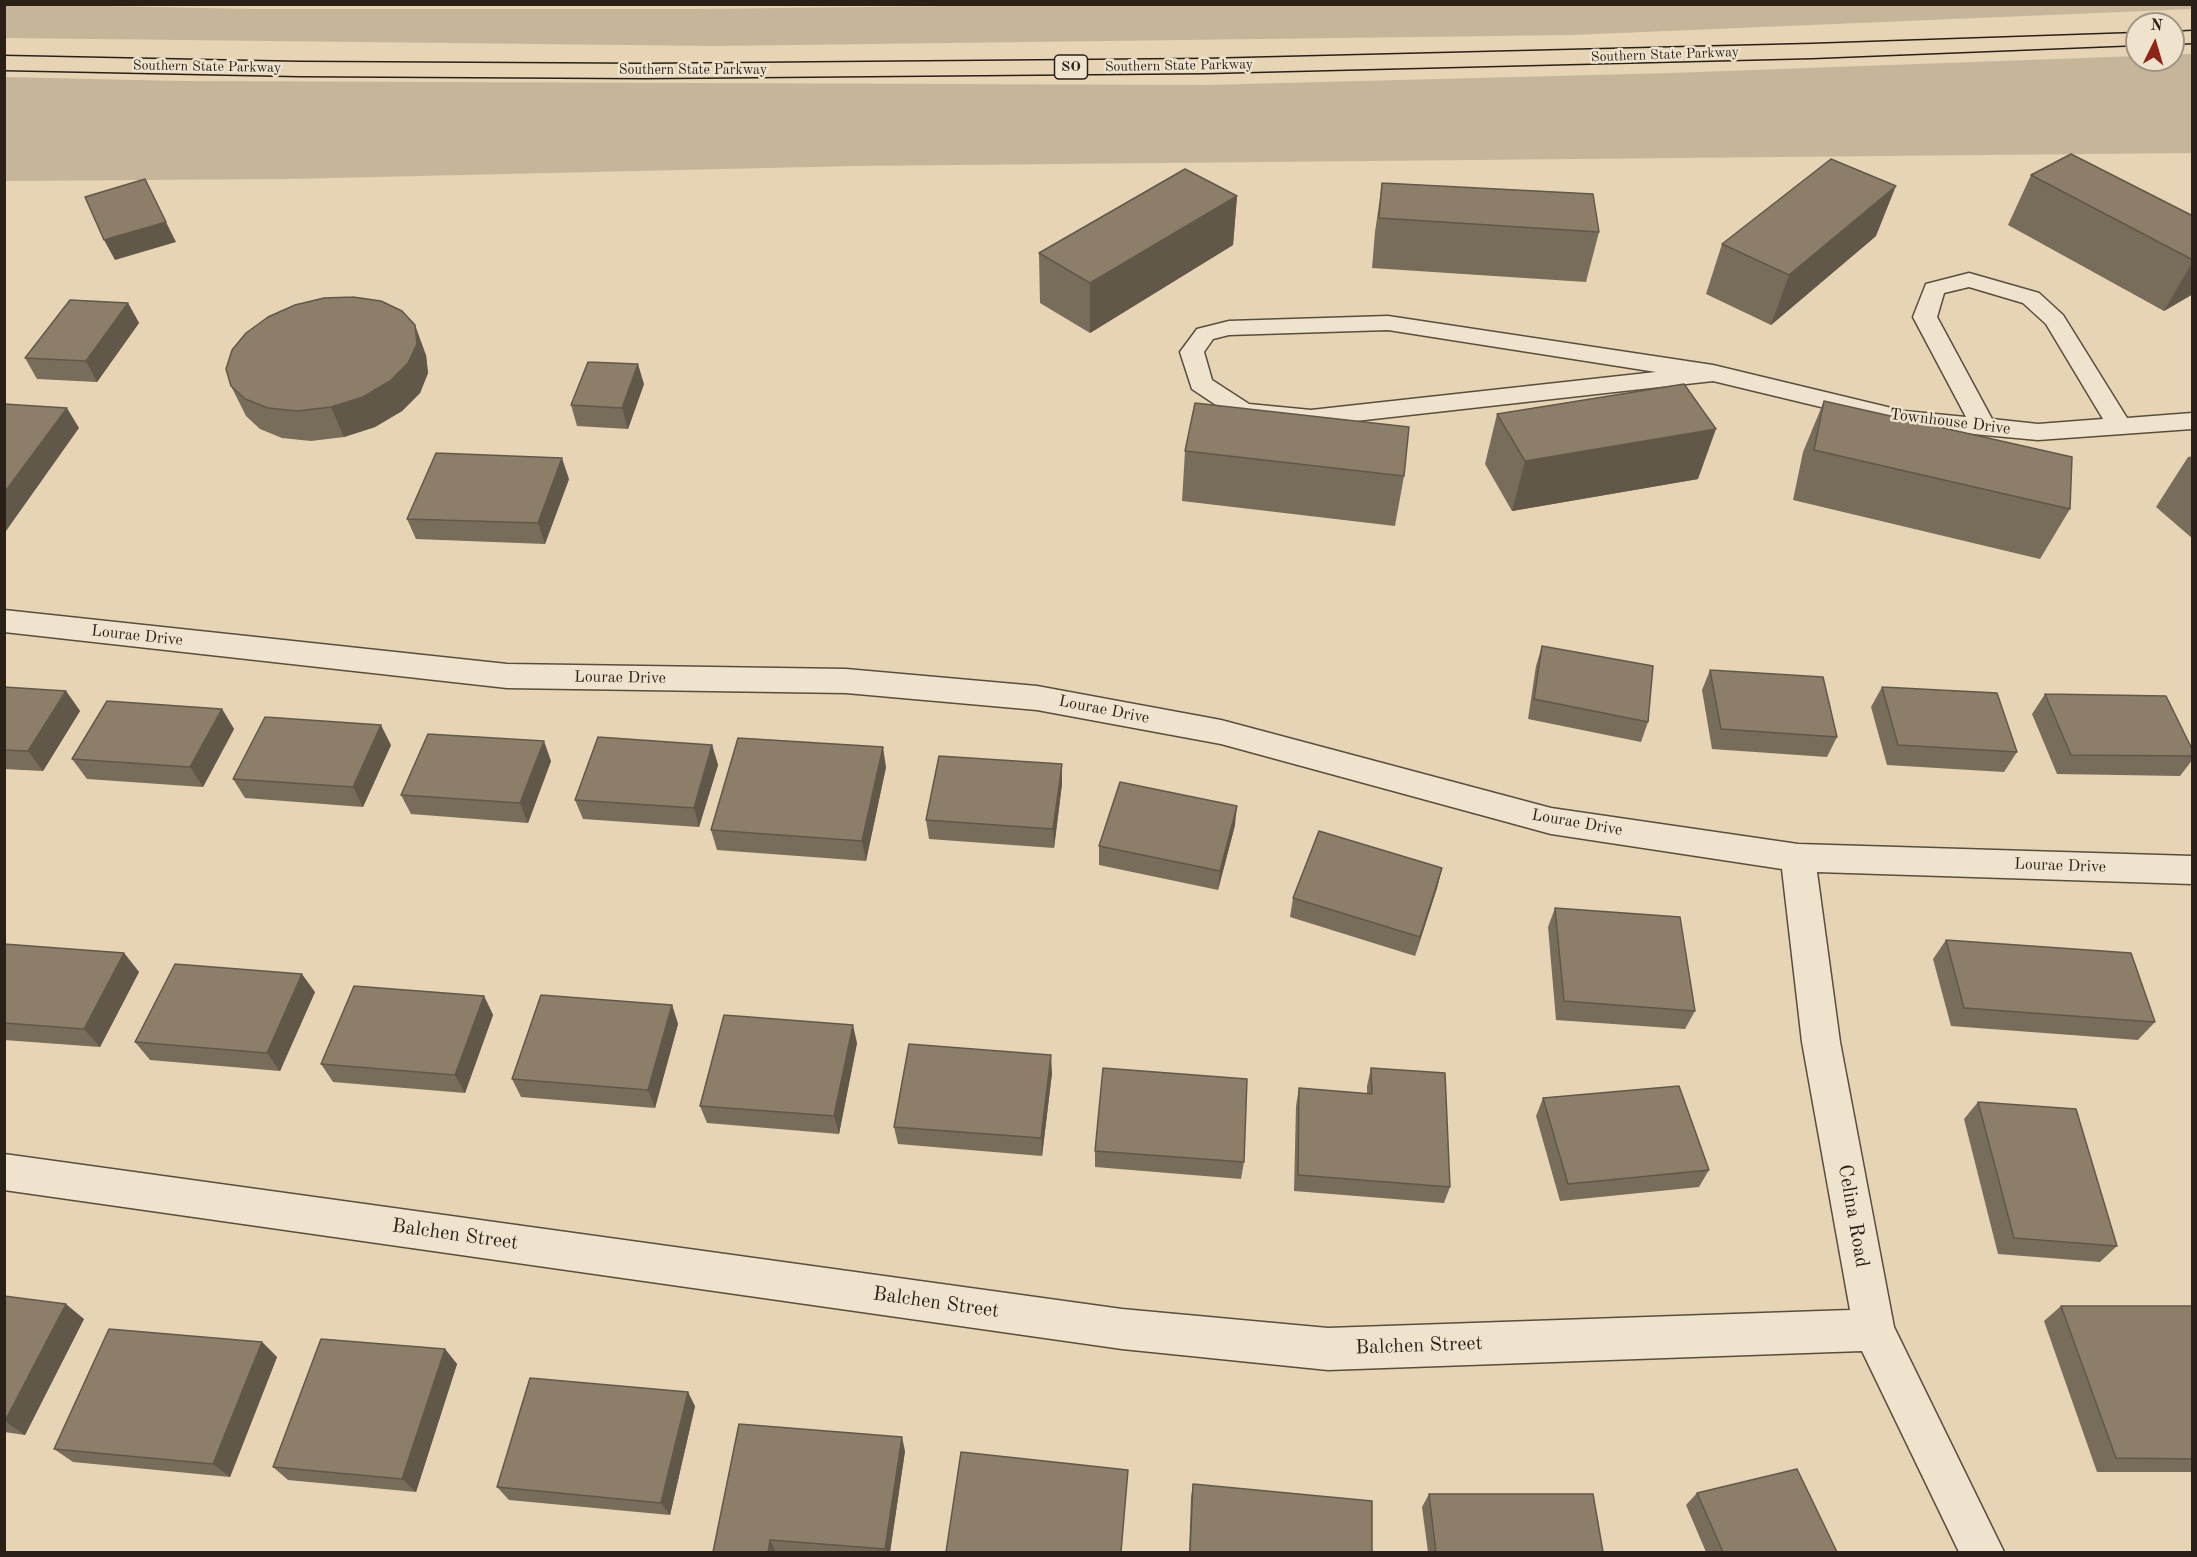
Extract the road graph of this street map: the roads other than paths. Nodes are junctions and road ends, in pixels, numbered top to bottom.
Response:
1 (2125, 39) edge
2 (4, 63) edge
3 (1713, 373) junction
4 (2193, 421) edge
5 (2120, 426) junction
6 (1984, 427) junction
7 (4, 621) edge
8 (1798, 858) junction
9 (2193, 870) edge
10 (4, 1172) edge
11 (1874, 1330) junction
12 (1982, 1552) edge

1 - 2 highway, Southern State Parkway / SO
3 - 3 lane, Townhouse Drive
3 - 6 lane, Townhouse Drive
4 - 5 lane, Townhouse Drive
5 - 6 lane, Townhouse Drive
5 - 6 lane
7 - 8 street, Lourae Drive
8 - 9 street, Lourae Drive
8 - 11 street, Celina Road
10 - 11 street, Balchen Street
11 - 12 street, Celina Road

